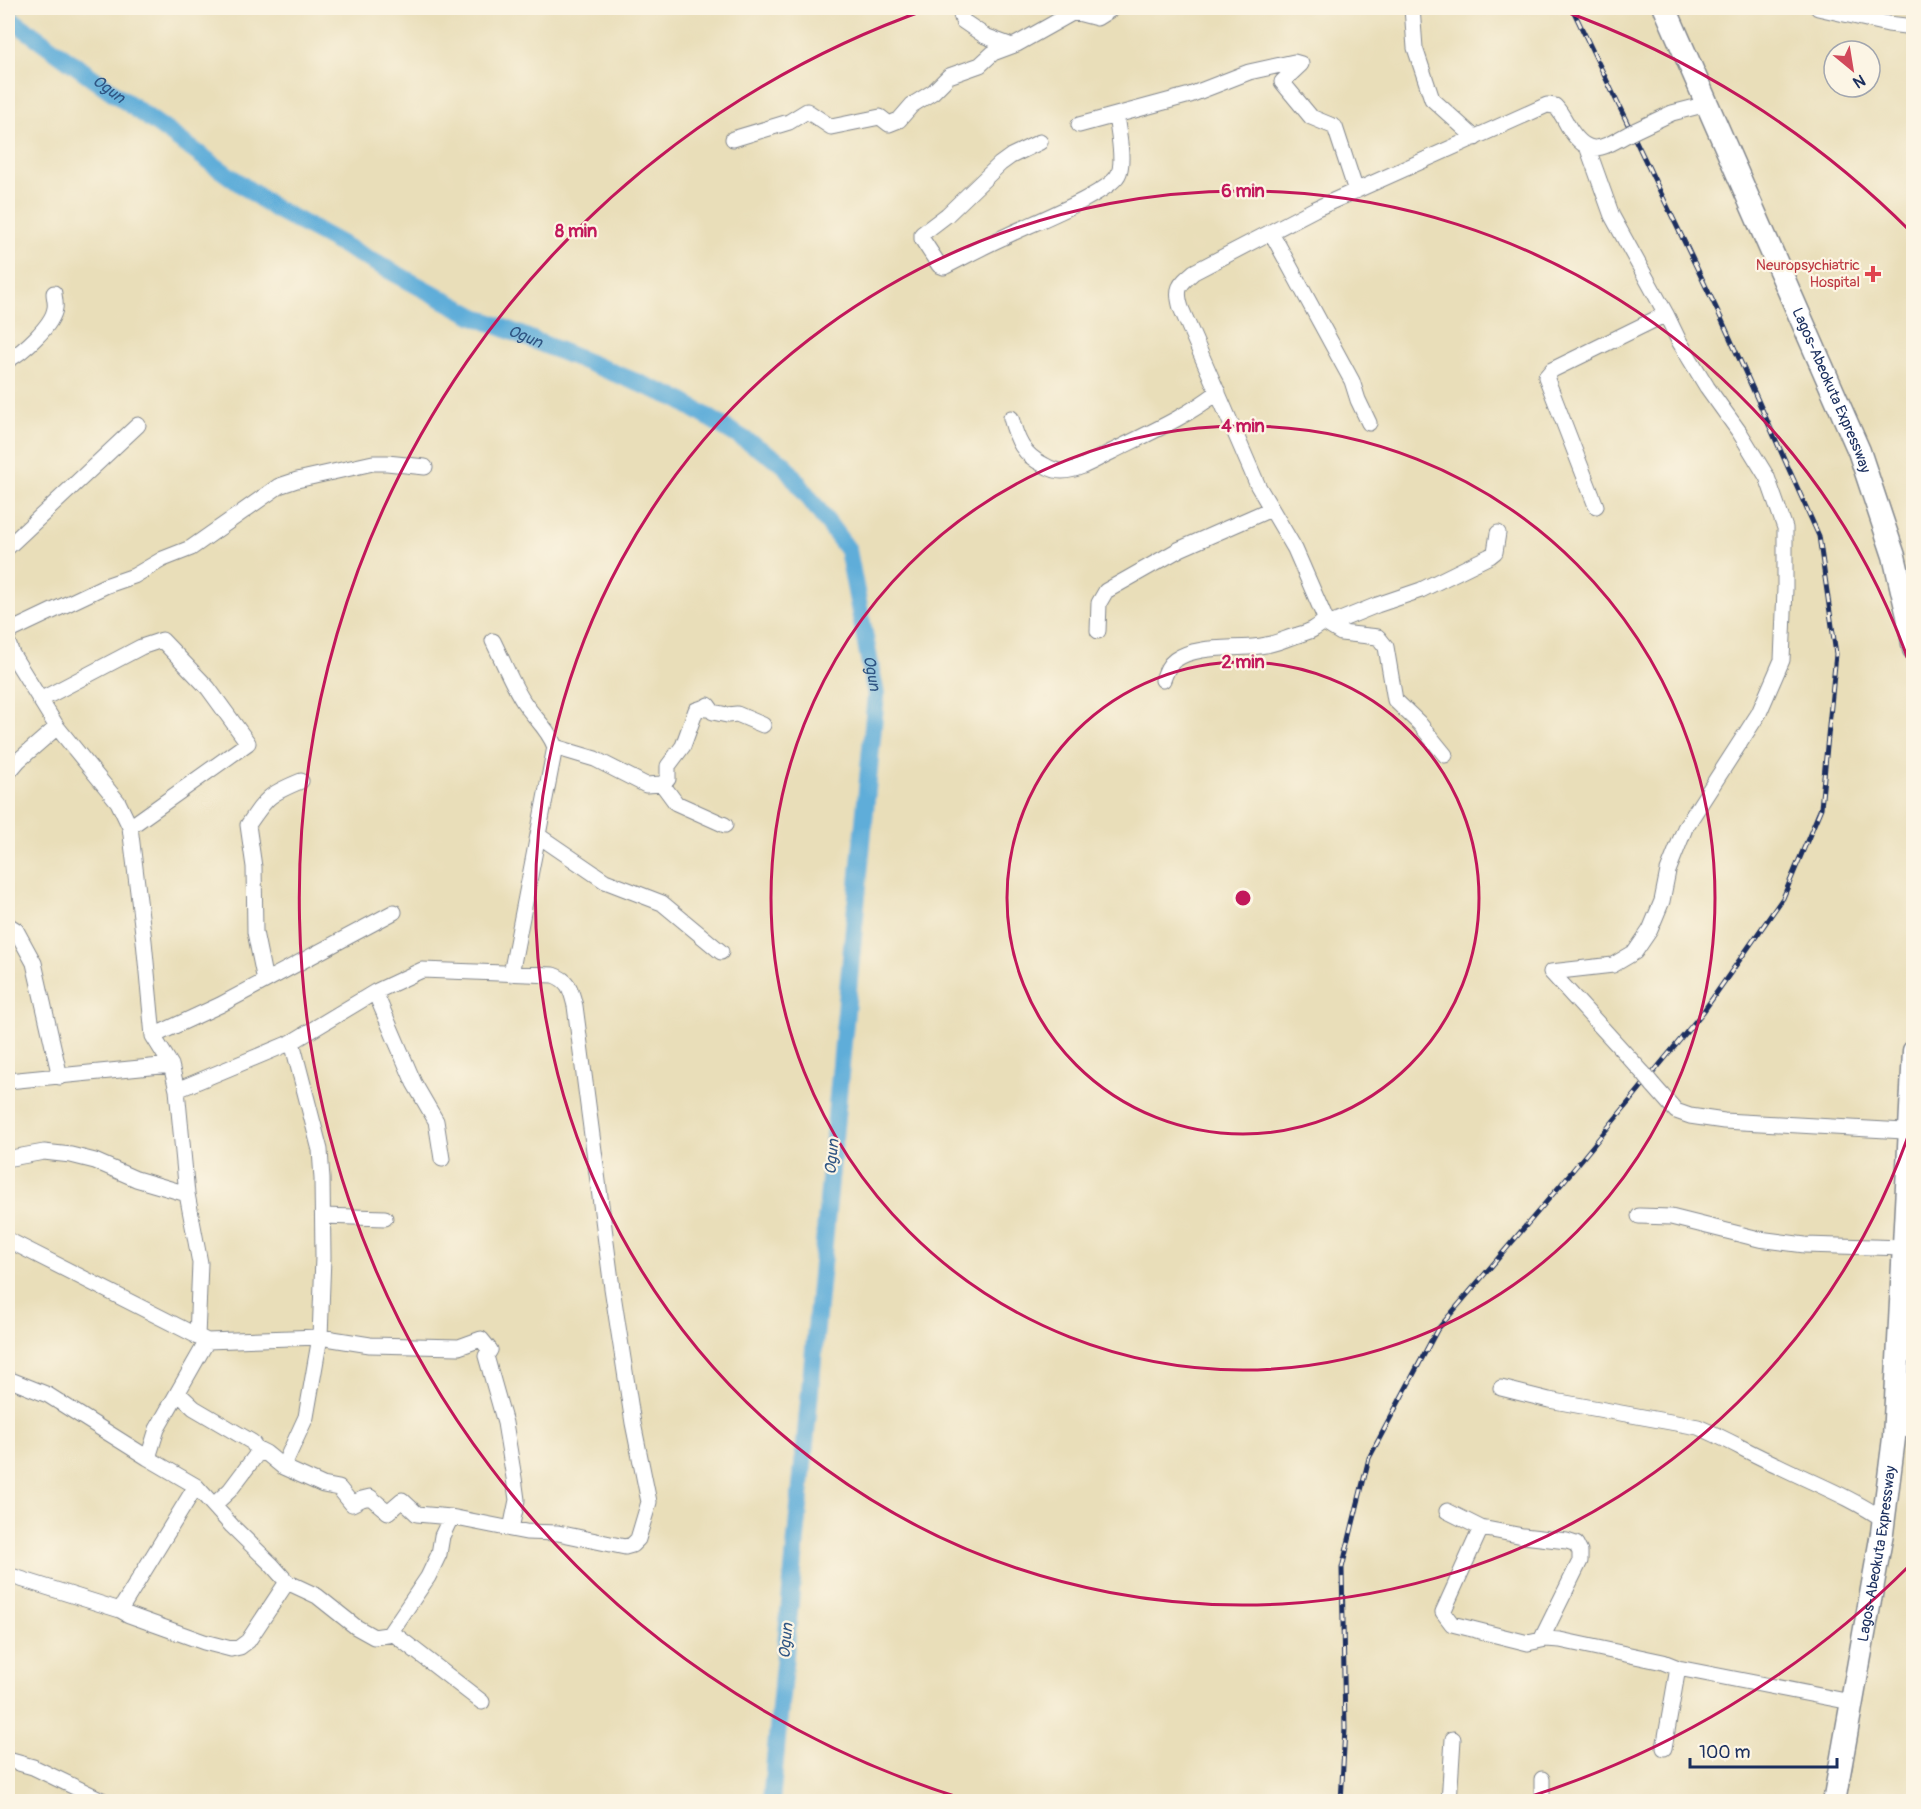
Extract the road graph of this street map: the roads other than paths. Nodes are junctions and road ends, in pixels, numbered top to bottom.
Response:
1 (959, 8) edge
2 (1113, 8) edge
3 (1412, 8) edge
4 (1665, 8) edge
5 (1682, 8) edge
6 (1818, 8) edge
7 (1914, 27) edge
8 (1012, 46) junction
9 (1707, 104) junction
10 (1116, 116) junction
11 (1079, 125) dead end
12 (1475, 138) junction
13 (733, 139) dead end
14 (1040, 142) dead end
15 (1588, 148) junction
16 (1356, 191) junction
17 (1271, 232) junction
18 (54, 293) dead end
19 (1666, 314) junction
20 (8, 360) edge
21 (1218, 392) junction
22 (1011, 418) dead end
23 (1369, 423) dead end
24 (138, 425) dead end
25 (425, 467) dead end
26 (1596, 506) dead end
27 (1271, 508) junction
28 (1498, 532) dead end
29 (8, 547) edge
30 (1914, 580) edge
31 (1327, 622) junction
32 (1098, 631) dead end
33 (8, 632) edge
34 (493, 641) dead end
35 (8, 643) edge
36 (1914, 649) edge
37 (1163, 680) dead end
38 (40, 700) junction
39 (763, 725) dead end
40 (57, 727) junction
41 (555, 747) junction
42 (1445, 755) dead end
43 (8, 773) edge
44 (301, 781) dead end
45 (662, 784) junction
46 (725, 825) dead end
47 (130, 827) junction
48 (539, 836) junction
49 (394, 912) dead end
50 (8, 925) edge
51 (721, 952) dead end
52 (511, 974) junction
53 (265, 981) junction
54 (375, 992) junction
55 (153, 1036) junction
56 (292, 1042) junction
57 (1914, 1051) edge
58 (171, 1065) junction
59 (60, 1077) junction
60 (8, 1082) edge
61 (177, 1090) junction
62 (1911, 1134) junction
63 (11, 1158) dead end
64 (442, 1159) dead end
65 (187, 1194) junction
66 (323, 1216) junction
67 (1639, 1216) dead end
68 (385, 1218) dead end
69 (8, 1240) edge
70 (1905, 1248) junction
71 (320, 1337) junction
72 (202, 1339) junction
73 (1914, 1366) edge
74 (10, 1384) edge
75 (1501, 1389) dead end
76 (178, 1394) junction
77 (1912, 1428) edge
78 (266, 1454) junction
79 (148, 1458) junction
80 (283, 1467) junction
81 (196, 1485) junction
82 (214, 1505) junction
83 (1447, 1512) dead end
84 (451, 1517) junction
85 (1884, 1520) junction
86 (1481, 1528) junction
87 (511, 1529) junction
88 (8, 1575) edge
89 (287, 1582) junction
90 (120, 1610) junction
91 (394, 1634) junction
92 (1541, 1640) junction
93 (1678, 1668) junction
94 (482, 1702) dead end
95 (1851, 1702) junction
96 (1453, 1739) dead end
97 (1664, 1748) dead end
98 (8, 1760) edge
99 (1542, 1779) dead end
100 (106, 1802) edge
101 (1449, 1802) edge
102 (1542, 1802) edge
103 (1834, 1802) edge
104 (1849, 1802) edge

1 - 8 street
2 - 8 street
3 - 12 street
4 - 9 highway, Lagos-Abeokuta Expressway
5 - 30 highway, Lagos-Abeokuta Expressway
6 - 7 street
8 - 13 street
9 - 15 street
9 - 36 highway, Lagos-Abeokuta Expressway
10 - 11 street
10 - 14 street
10 - 16 street
12 - 15 street
12 - 16 street
15 - 19 street
16 - 17 street
17 - 21 street
17 - 23 street
18 - 20 street
19 - 26 street
19 - 62 street
21 - 22 street
21 - 27 street
24 - 29 street
25 - 33 street
27 - 31 street
27 - 32 street
28 - 31 street
31 - 37 street
31 - 42 street
34 - 41 street
35 - 38 street
38 - 40 street
38 - 47 street
39 - 45 street
40 - 43 street
40 - 47 street
41 - 45 street
41 - 48 street
44 - 53 street
45 - 46 street
47 - 55 street
48 - 51 street
48 - 52 street
49 - 53 street
50 - 59 street
52 - 54 street
52 - 87 street
53 - 55 street
54 - 56 street
54 - 64 street
55 - 58 street
56 - 61 street
56 - 66 street
57 - 62 highway, Lagos-Abeokuta Expressway
58 - 59 street
58 - 61 street
59 - 60 street
61 - 65 street
62 - 70 highway, Lagos-Abeokuta Expressway
63 - 65 street
65 - 72 street
66 - 68 street
66 - 71 street
67 - 70 street
69 - 72 street
70 - 85 highway, Lagos-Abeokuta Expressway
71 - 72 street
71 - 80 street
71 - 87 street
72 - 76 street
73 - 77 highway, Lagos-Abeokuta Expressway
74 - 79 street
75 - 85 street
76 - 78 street
76 - 79 street
77 - 104 highway, Lagos-Abeokuta Expressway
78 - 80 street
78 - 82 street
79 - 81 street
80 - 84 street
81 - 82 street
81 - 90 street
82 - 89 street
83 - 86 street
84 - 87 street
84 - 91 street
85 - 95 highway, Lagos-Abeokuta Expressway
86 - 92 street
86 - 92 street
88 - 90 street
89 - 90 street
89 - 91 street
91 - 94 street
92 - 93 street
93 - 95 street
93 - 97 street
95 - 103 highway, Lagos-Abeokuta Expressway
96 - 101 street
98 - 100 street
99 - 102 street

